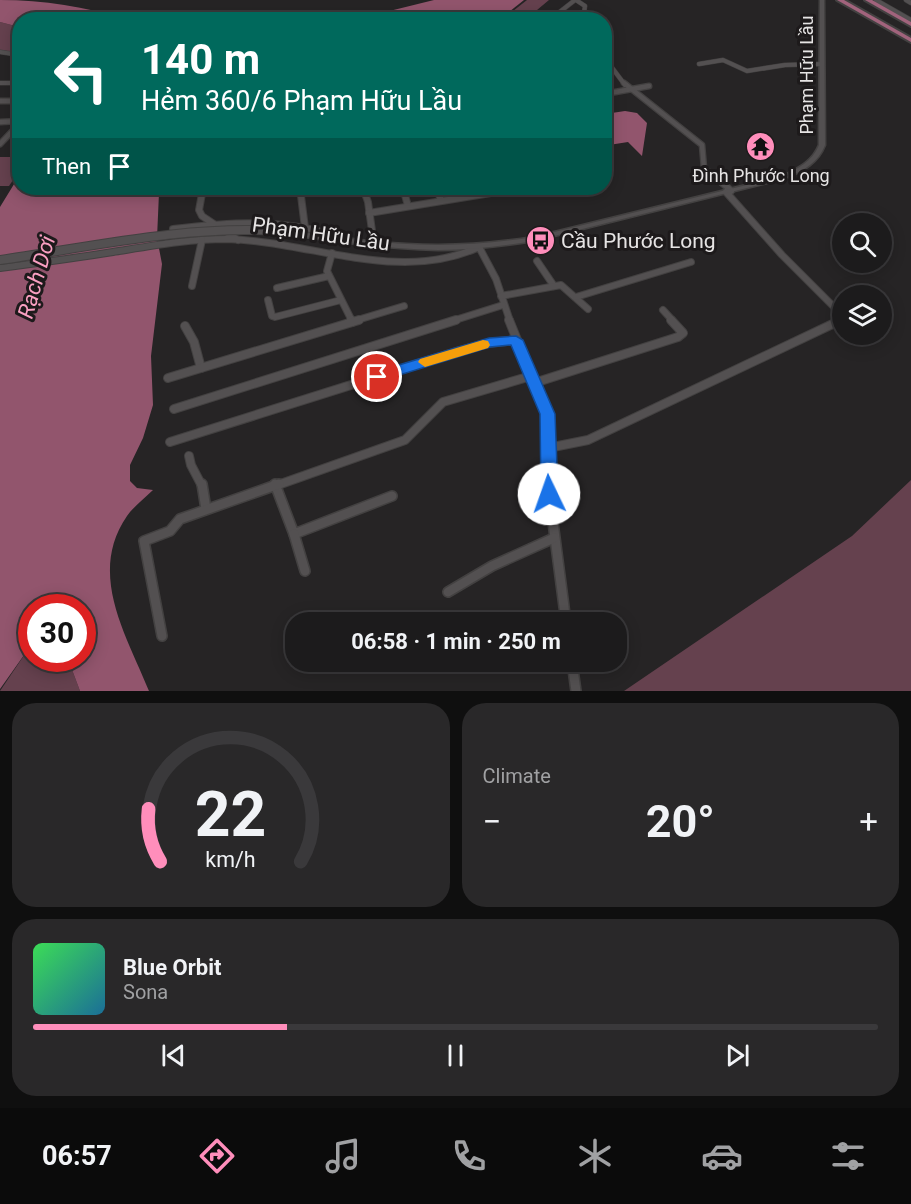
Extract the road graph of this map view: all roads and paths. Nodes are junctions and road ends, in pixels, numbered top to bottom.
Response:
1 (576, 0) edge
2 (833, 0) edge
3 (868, 0) edge
4 (876, 0) edge
5 (906, 0) edge
6 (823, 1) edge
7 (842, 1) edge
8 (911, 3) edge
9 (560, 12) edge
10 (584, 12) edge
11 (909, 22) edge
12 (879, 24) junction
13 (911, 40) edge
14 (699, 64) dead end
15 (822, 64) junction
16 (612, 68) edge
17 (649, 86) dead end
18 (631, 89) junction
19 (612, 93) edge
20 (12, 131) edge
21 (0, 144) edge
22 (728, 191) junction
23 (201, 195) edge
24 (301, 195) edge
25 (365, 195) edge
26 (405, 195) edge
27 (439, 195) edge
28 (478, 195) edge
29 (441, 201) junction
30 (408, 206) junction
31 (369, 213) junction
32 (214, 224) junction
33 (305, 228) junction
34 (173, 229) dead end
35 (202, 240) junction
36 (238, 240) junction
37 (348, 241) junction
38 (374, 245) junction
39 (479, 247) junction
40 (332, 253) junction
41 (0, 260) edge
42 (537, 261) dead end
43 (691, 261) dead end
44 (0, 268) edge
45 (329, 276) junction
46 (192, 286) dead end
47 (554, 286) junction
48 (277, 288) dead end
49 (501, 296) junction
50 (576, 297) junction
51 (268, 300) dead end
52 (341, 300) junction
53 (503, 305) junction
54 (404, 306) dead end
55 (832, 307) edge
56 (588, 309) dead end
57 (663, 310) dead end
58 (352, 322) junction
59 (832, 323) edge
60 (185, 326) dead end
61 (516, 340) junction
62 (201, 368) junction
63 (168, 378) dead end
64 (533, 380) junction
65 (174, 409) dead end
66 (170, 442) dead end
67 (548, 448) junction
68 (189, 456) dead end
69 (275, 484) junction
70 (392, 496) dead end
71 (206, 509) junction
72 (294, 534) junction
73 (554, 538) junction
74 (305, 571) dead end
75 (448, 592) dead end
76 (565, 612) edge
77 (162, 636) dead end
78 (573, 672) edge
79 (576, 691) edge

1 - 9 street
1 - 10 street
2 - 7 main road
3 - 11 main road
4 - 11 street
5 - 8 street
6 - 15 main road, Phạm Hữu Lầu
7 - 12 main road
11 - 12 main road
12 - 13 main road
14 - 15 street
15 - 22 main road, Phạm Hữu Lầu
16 - 18 street
17 - 18 street
18 - 19 street
18 - 22 street
20 - 21 street
22 - 39 main road, Phạm Hữu Lầu
22 - 55 street
23 - 32 street
24 - 33 street
25 - 31 street
26 - 30 street
27 - 29 street
28 - 29 street
29 - 30 street
30 - 31 street
31 - 38 street
32 - 33 street, Phạm Hữu Lầu
32 - 34 street, Phạm Hữu Lầu
32 - 36 street
33 - 37 street, Phạm Hữu Lầu
35 - 36 street, Phạm Hữu Lầu
35 - 44 street, Phạm Hữu Lầu
35 - 46 street
36 - 40 street, Phạm Hữu Lầu
37 - 38 main road, Phạm Hữu Lầu
37 - 41 main road, Phạm Hữu Lầu, bridge
38 - 39 main road, Phạm Hữu Lầu
39 - 40 street, Phạm Hữu Lầu
39 - 49 street
40 - 45 street
42 - 47 street
43 - 50 street
45 - 48 street
45 - 52 street
47 - 49 street
47 - 50 street
49 - 53 street
50 - 56 street
51 - 52 street
52 - 58 street
53 - 61 street
53 - 65 street
54 - 58 street
57 - 64 street
58 - 62 street
59 - 67 street
60 - 62 street
61 - 64 street
61 - 66 street
62 - 63 street
64 - 67 street
64 - 69 street
67 - 73 street
68 - 71 street
69 - 71 street
69 - 72 street
70 - 72 street
71 - 77 street
72 - 74 street
73 - 75 street
73 - 76 street
78 - 79 street

